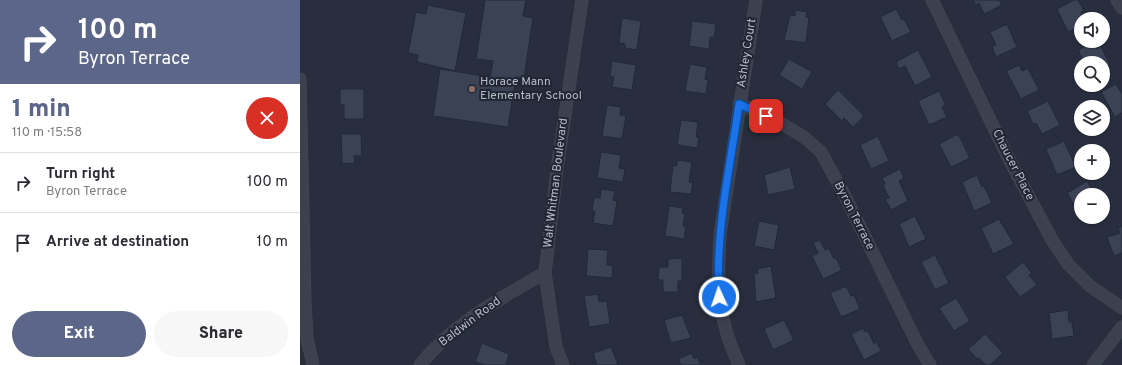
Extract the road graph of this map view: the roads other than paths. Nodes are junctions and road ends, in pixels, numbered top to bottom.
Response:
1 (582, 0) edge
2 (756, 0) edge
3 (932, 0) edge
4 (1117, 0) edge
5 (1122, 8) edge
6 (300, 79) edge
7 (739, 104) junction
8 (545, 273) junction
9 (1122, 308) edge
10 (1122, 327) edge
11 (313, 365) edge
12 (420, 365) edge
13 (563, 365) edge
14 (739, 365) edge
15 (930, 365) edge
16 (1093, 365) edge

1 - 8 street, Walt Whitman Boulevard
2 - 7 street, Ashley Court
3 - 9 street, Chaucer Place
4 - 5 street
6 - 11 street
7 - 14 street, Ashley Court
7 - 15 street, Byron Terrace
8 - 12 street, Baldwin Road
8 - 13 street, Walt Whitman Boulevard
10 - 16 street

